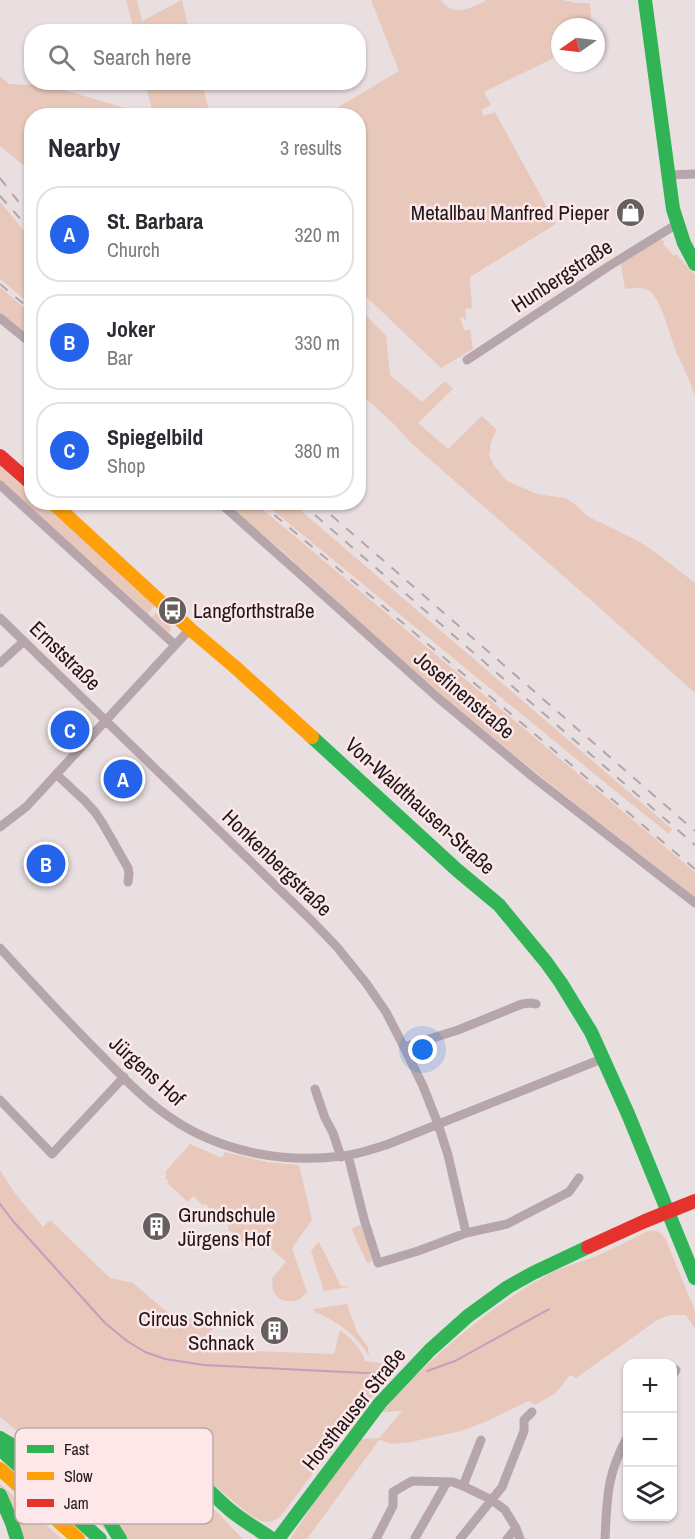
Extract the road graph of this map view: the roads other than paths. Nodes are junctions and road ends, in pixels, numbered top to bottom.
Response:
1 (645, 0) edge
2 (695, 174) edge
3 (668, 175) junction
4 (677, 224) junction
5 (695, 264) edge
6 (0, 318) edge
7 (24, 338) edge
8 (467, 360) dead end
9 (0, 456) edge
10 (24, 477) edge
11 (0, 485) edge
12 (24, 507) edge
13 (28, 510) edge
14 (61, 510) edge
15 (228, 510) edge
16 (0, 618) edge
17 (190, 629) junction
18 (24, 641) junction
19 (176, 645) junction
20 (0, 663) edge
21 (105, 720) junction
22 (56, 774) junction
23 (0, 827) edge
24 (128, 882) dead end
25 (695, 903) edge
26 (0, 948) edge
27 (536, 1004) dead end
28 (404, 1047) junction
29 (604, 1058) junction
30 (124, 1077) junction
31 (315, 1089) dead end
32 (0, 1100) edge
33 (438, 1124) junction
34 (344, 1156) junction
35 (579, 1178) dead end
36 (695, 1200) edge
37 (668, 1210) junction
38 (466, 1233) junction
39 (695, 1278) edge
40 (532, 1412) dead end
41 (0, 1438) edge
42 (480, 1440) dead end
43 (623, 1443) edge
44 (15, 1446) edge
45 (0, 1449) edge
46 (15, 1462) edge
47 (0, 1469) edge
48 (15, 1482) edge
49 (447, 1482) junction
50 (463, 1485) junction
51 (213, 1494) edge
52 (0, 1495) edge
53 (492, 1500) junction
54 (213, 1504) edge
55 (61, 1524) edge
56 (83, 1524) edge
57 (111, 1524) edge
58 (516, 1528) junction
59 (415, 1538) edge
60 (17, 1539) edge
61 (78, 1539) edge
62 (100, 1539) edge
63 (120, 1539) edge
64 (251, 1539) edge
65 (272, 1539) edge
66 (278, 1539) edge
67 (376, 1539) edge
68 (460, 1539) edge
69 (507, 1539) edge
70 (520, 1539) edge
71 (605, 1539) edge

1 - 3 main road
2 - 3 street
3 - 4 main road
4 - 5 main road
4 - 8 street, Hunbergstraße
6 - 7 street
9 - 10 main road
11 - 12 street
13 - 19 street
14 - 17 main road, Von-Waldthausen-Straße
15 - 25 street, Josefinenstraße
16 - 18 street, Ernststraße
17 - 19 street
17 - 29 main road, Von-Waldthausen-Straße
18 - 20 street
18 - 21 street, Ernststraße
19 - 21 street
21 - 22 street
21 - 28 street, Honkenbergstraße
22 - 23 street
22 - 24 street
26 - 30 street, Jürgens Hof
27 - 28 street
28 - 33 street, Honkenbergstraße
29 - 33 street, Jürgens Hof
29 - 37 main road, Von-Waldthausen-Straße
30 - 32 street
30 - 34 street, Jürgens Hof
31 - 34 street
33 - 34 street, Jürgens Hof
33 - 38 street, Honkenbergstraße
34 - 38 street
35 - 38 street
36 - 37 main road, Horsthauser Straße
37 - 39 main road, Von-Waldthausen-Straße
37 - 66 main road, Horsthauser Straße
40 - 53 street
41 - 44 main road
42 - 50 street
43 - 71 street
45 - 46 main road
47 - 48 main road
49 - 50 street
49 - 59 street
49 - 67 street
50 - 53 street
51 - 65 main road
52 - 60 main road
53 - 58 street
53 - 68 street
54 - 64 main road
55 - 61 main road
56 - 62 main road
57 - 63 main road
58 - 69 street
58 - 70 street

